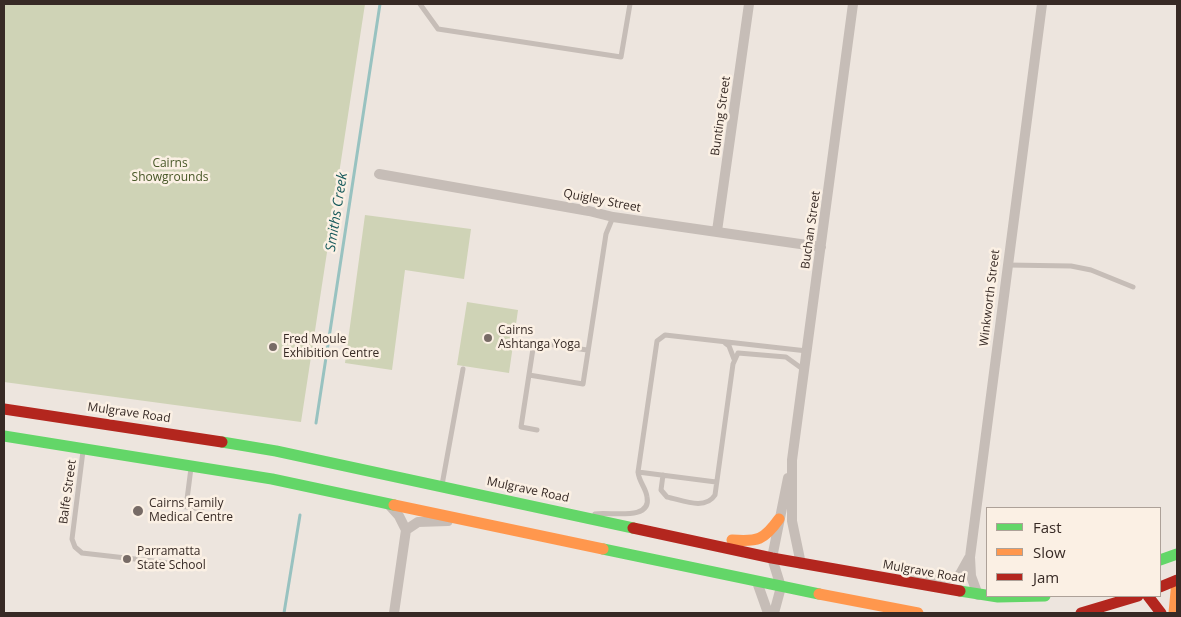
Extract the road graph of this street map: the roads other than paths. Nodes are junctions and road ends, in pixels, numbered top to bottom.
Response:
1 (420, 4) edge
2 (630, 4) edge
3 (749, 4) edge
4 (853, 4) edge
5 (1042, 4) edge
6 (379, 174) dead end
7 (613, 218) junction
8 (717, 232) junction
9 (821, 247) junction
10 (1007, 265) junction
11 (1133, 287) dead end
12 (722, 342) junction
13 (588, 350) junction
14 (807, 351) junction
15 (734, 359) junction
16 (463, 369) dead end
17 (804, 370) junction
18 (529, 375) junction
19 (4, 409) edge
20 (537, 430) dead end
21 (4, 436) edge
22 (84, 448) junction
23 (792, 460) junction
24 (191, 465) junction
25 (274, 465) junction
26 (638, 472) junction
27 (663, 475) junction
28 (716, 482) junction
29 (442, 486) junction
30 (385, 502) junction
31 (164, 504) dead end
32 (186, 507) junction
33 (202, 509) dead end
34 (582, 516) junction
35 (464, 519) junction
36 (779, 519) junction
37 (406, 530) junction
38 (675, 537) junction
39 (1177, 554) edge
40 (970, 557) junction
41 (772, 558) junction
42 (1161, 560) edge
43 (170, 563) dead end
44 (801, 564) junction
45 (1177, 581) edge
46 (757, 582) junction
47 (904, 582) junction
48 (781, 587) junction
49 (1161, 587) edge
50 (978, 595) junction
51 (986, 596) edge
52 (1001, 597) edge
53 (1028, 597) edge
54 (1135, 597) edge
55 (1149, 597) edge
56 (899, 611) edge
57 (394, 613) edge
58 (768, 613) edge
59 (774, 613) edge
60 (918, 613) edge
61 (1081, 613) edge
62 (1161, 613) edge
63 (1174, 613) edge

1 - 2 lane
3 - 8 street, Bunting Street
4 - 9 street, Buchan Street
5 - 10 street, Winkworth Street
6 - 7 street, Quigley Street
7 - 8 street, Quigley Street
7 - 13 lane
8 - 9 street, Quigley Street
9 - 14 street, Buchan Street
10 - 11 lane
10 - 40 street, Winkworth Street
12 - 14 lane
12 - 15 lane
12 - 26 lane
13 - 18 lane
13 - 18 lane
14 - 17 street, Buchan Street
15 - 17 lane
15 - 28 lane
16 - 29 lane
17 - 23 street, Buchan Street
18 - 20 lane
19 - 25 main road, Mulgrave Road
21 - 22 main road, Mulgrave Road
22 - 24 main road, Mulgrave Road
22 - 43 lane, Balfe Street
23 - 36 street, Buchan Street
23 - 44 street, Buchan Street
24 - 25 main road, Mulgrave Road
24 - 32 lane
25 - 29 main road, Mulgrave Road
25 - 30 main road, Mulgrave Road
26 - 27 lane
26 - 34 lane
27 - 28 lane
27 - 28 lane
29 - 34 main road, Mulgrave Road
30 - 35 main road, Mulgrave Road
30 - 37 street
31 - 32 lane
32 - 33 lane
34 - 38 main road, Mulgrave Road
35 - 37 street
35 - 46 main road, Mulgrave Road
36 - 38 main road
36 - 41 street, Buchan Street
37 - 57 street
38 - 41 main road, Mulgrave Road
39 - 42 main road
40 - 47 street
40 - 50 street, Winkworth Street
41 - 44 main road, Mulgrave Road
41 - 48 street, Buchan Street
44 - 47 main road, Mulgrave Road
45 - 49 main road
45 - 63 main road
46 - 48 main road, Mulgrave Road
46 - 58 street
47 - 50 main road, Mulgrave Road
48 - 56 main road, Mulgrave Road
48 - 59 street
50 - 51 main road, Mulgrave Road
52 - 53 main road, Mulgrave Road
54 - 61 main road
55 - 62 main road
56 - 60 main road, Mulgrave Road

